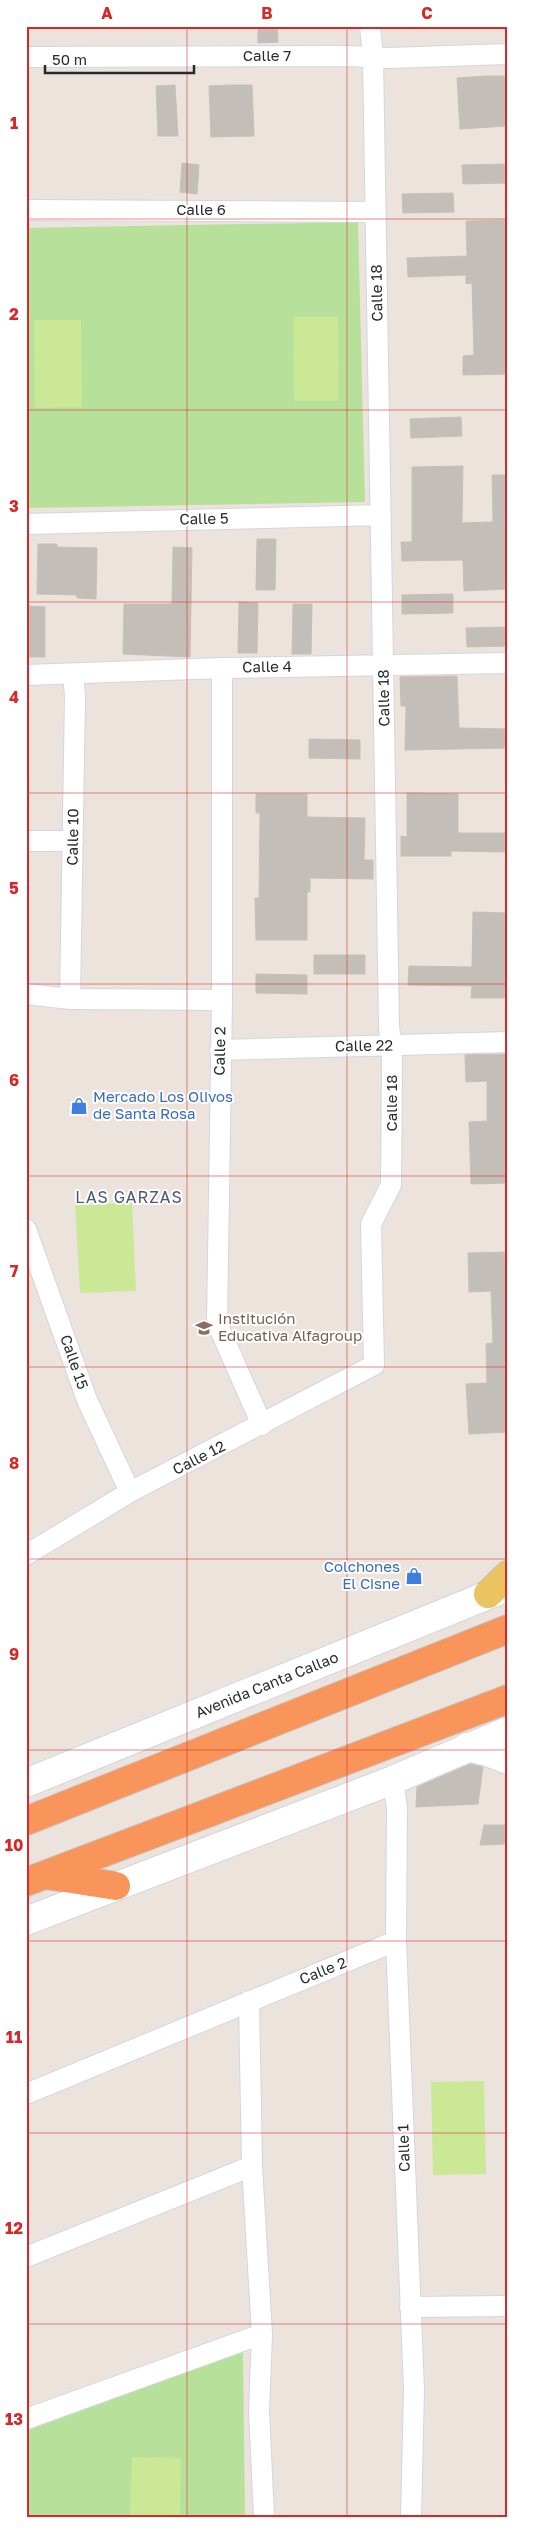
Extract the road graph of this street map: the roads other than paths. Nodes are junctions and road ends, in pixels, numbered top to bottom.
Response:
1 (370, 26) edge
2 (508, 54) edge
3 (373, 57) junction
4 (26, 58) edge
5 (26, 210) edge
6 (376, 212) junction
7 (381, 515) junction
8 (26, 524) edge
9 (508, 663) edge
10 (384, 664) junction
11 (222, 668) junction
12 (73, 674) junction
13 (26, 675) edge
14 (26, 840) edge
15 (74, 841) junction
16 (26, 994) edge
17 (70, 999) junction
18 (222, 1000) junction
19 (508, 1042) edge
20 (391, 1046) junction
21 (220, 1050) junction
22 (26, 1229) edge
23 (374, 1365) joint
24 (262, 1425) junction
25 (130, 1492) junction
26 (26, 1556) edge
27 (508, 1575) edge
28 (498, 1591) edge
29 (508, 1629) edge
30 (508, 1699) edge
31 (508, 1731) edge
32 (467, 1747) junction
33 (508, 1760) edge
34 (393, 1780) junction
35 (26, 1783) edge
36 (26, 1821) edge
37 (36, 1878) edge
38 (116, 1886) junction
39 (26, 1921) edge
40 (396, 1940) junction
41 (249, 2001) junction
42 (26, 2094) edge
43 (252, 2166) junction
44 (26, 2257) edge
45 (508, 2306) edge
46 (410, 2307) junction
47 (262, 2334) junction
48 (26, 2419) edge
49 (264, 2517) edge
50 (411, 2517) edge

1 - 3 street, Calle 18
2 - 3 street, Calle 7
3 - 4 street, Calle 7
3 - 6 street, Calle 18
5 - 6 street, Calle 6
6 - 7 street, Calle 18
7 - 8 street, Calle 5
7 - 10 street, Calle 18
9 - 10 street, Calle 4
10 - 11 street, Calle 4
10 - 20 street, Calle 18
11 - 12 street, Calle 4
11 - 18 street, Calle 2
12 - 13 street, Calle 4
12 - 15 street, Calle 10
14 - 15 street
15 - 17 street, Calle 10
16 - 17 street
17 - 18 street
18 - 21 street, Calle 2
19 - 20 street, Calle 22
20 - 21 street, Calle 22
20 - 23 street, Calle 18
21 - 24 street, Calle 2
22 - 25 street, Calle 15
23 - 24 street, Calle 12
24 - 25 street, Calle 12
25 - 26 street, Calle 12
27 - 28 main road
28 - 35 main road, Avenida Canta Callao
29 - 36 highway
30 - 37 highway
31 - 32 main road
32 - 33 main road
32 - 34 main road
34 - 38 main road
34 - 40 street, Calle 1
37 - 38 highway
38 - 39 main road
40 - 41 street, Calle 2
40 - 46 street, Calle 1
41 - 42 street, Calle 2
41 - 43 street
43 - 44 street
43 - 47 street
45 - 46 street
46 - 50 street, Calle 1
47 - 48 street
47 - 49 street

